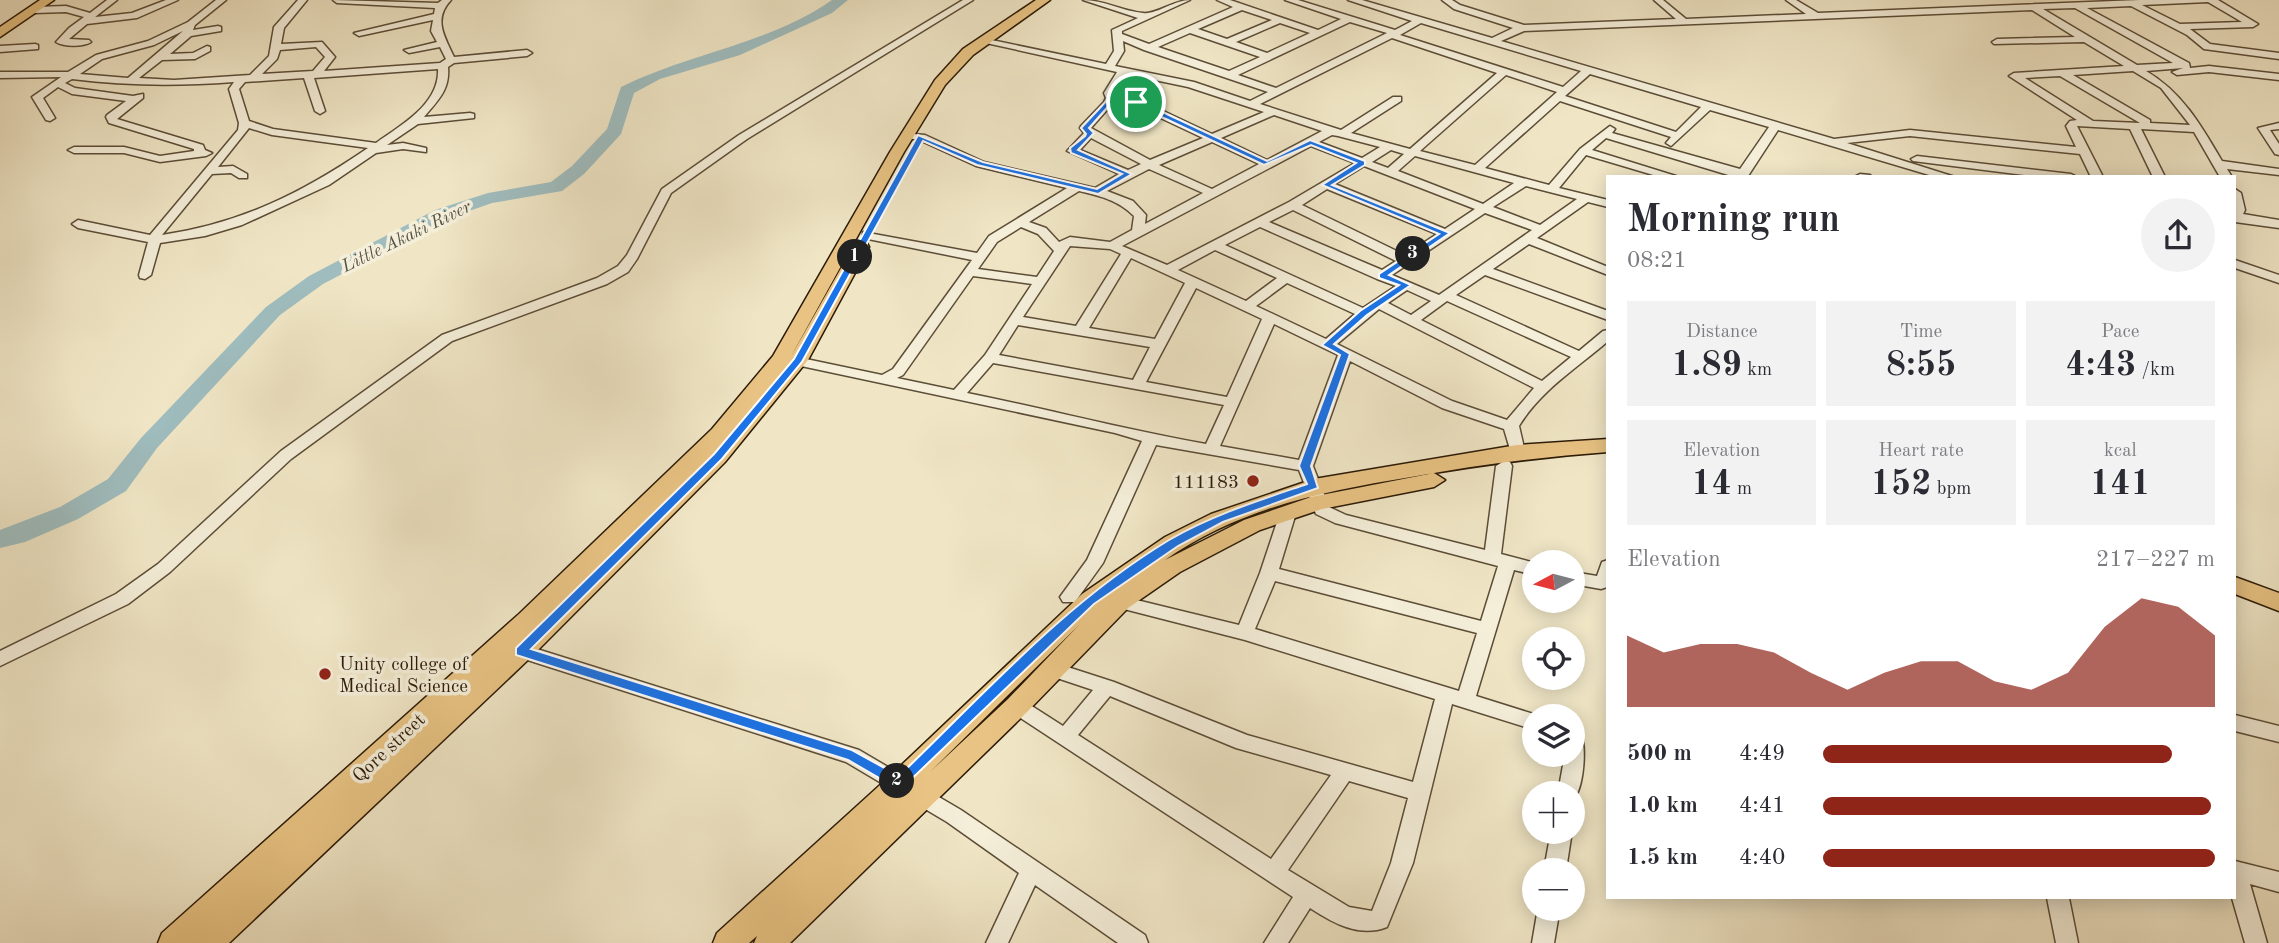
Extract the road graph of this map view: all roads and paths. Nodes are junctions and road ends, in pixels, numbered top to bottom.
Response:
1 (48, 0) edge
2 (113, 0) edge
3 (174, 0) edge
4 (222, 0) edge
5 (303, 0) edge
6 (337, 0) edge
7 (969, 0) edge
8 (1044, 0) edge
9 (1056, 0) edge
10 (1087, 0) edge
11 (1186, 0) edge
12 (1221, 0) edge
13 (1289, 0) edge
14 (1352, 0) edge
15 (1446, 0) edge
16 (1658, 0) edge
17 (1790, 0) edge
18 (2026, 0) edge
19 (2192, 0) edge
20 (2205, 0) edge
21 (2211, 0) edge
22 (2133, 4) junction
23 (35, 5) edge
24 (2078, 6) junction
25 (442, 7) edge
26 (1241, 7) junction
27 (2036, 8) junction
28 (1815, 16) junction
29 (1144, 17) junction
30 (89, 18) junction
31 (1348, 19) junction
32 (1280, 20) junction
33 (1421, 20) junction
34 (1685, 22) junction
35 (0, 24) edge
36 (2179, 27) junction
37 (1523, 28) junction
38 (189, 29) junction
39 (218, 29) dead end
40 (1189, 29) junction
41 (0, 33) edge
42 (359, 33) dead end
43 (1318, 33) junction
44 (1116, 34) junction
45 (1394, 34) junction
46 (2086, 39) junction
47 (1494, 41) junction
48 (86, 42) dead end
49 (1228, 42) junction
50 (1997, 42) dead end
51 (987, 43) junction
52 (442, 44) junction
53 (35, 47) dead end
54 (275, 47) junction
55 (1147, 48) junction
56 (0, 49) edge
57 (207, 49) dead end
58 (409, 50) dead end
59 (527, 52) dead end
60 (2248, 53) junction
61 (159, 57) junction
62 (1269, 57) junction
63 (2279, 57) edge
64 (447, 63) junction
65 (1110, 66) junction
66 (2189, 67) junction
67 (2133, 68) junction
68 (1124, 69) junction
69 (1588, 70) junction
70 (2060, 72) junction
71 (1503, 73) junction
72 (2263, 74) junction
73 (0, 75) edge
74 (69, 75) junction
75 (311, 75) junction
76 (1229, 75) junction
77 (2151, 77) junction
78 (2279, 77) edge
79 (247, 79) junction
80 (130, 81) junction
81 (58, 83) junction
82 (153, 83) junction
83 (1275, 91) junction
84 (1561, 94) junction
85 (135, 99) junction
86 (1111, 99) junction
87 (1397, 99) dead end
88 (1252, 104) junction
89 (1709, 105) junction
90 (320, 111) dead end
91 (1273, 112) junction
92 (470, 117) dead end
93 (50, 118) dead end
94 (1621, 118) junction
95 (415, 121) junction
96 (244, 122) junction
97 (2089, 123) junction
98 (2133, 124) junction
99 (1776, 125) junction
100 (2151, 125) junction
101 (2279, 126) edge
102 (2198, 130) junction
103 (1090, 133) junction
104 (1337, 133) junction
105 (1604, 134) junction
106 (914, 136) junction
107 (1678, 136) junction
108 (1213, 138) junction
109 (1310, 142) junction
110 (1833, 142) junction
111 (1390, 146) junction
112 (374, 148) junction
113 (2278, 149) edge
114 (74, 150) dead end
115 (422, 150) dead end
116 (1665, 150) junction
117 (1584, 151) junction
118 (2082, 151) junction
119 (200, 152) junction
120 (1412, 153) junction
121 (224, 155) junction
122 (1880, 156) junction
123 (1362, 163) junction
124 (1267, 164) junction
125 (2218, 164) junction
126 (1150, 165) junction
127 (1476, 170) junction
128 (209, 171) junction
129 (2279, 172) edge
130 (1390, 173) junction
131 (1128, 174) junction
132 (1649, 174) edge
133 (1927, 174) edge
134 (1742, 175) edge
135 (2053, 175) edge
136 (2096, 175) edge
137 (2158, 175) edge
138 (2224, 175) edge
139 (243, 176) dead end
140 (1522, 183) junction
141 (1326, 185) junction
142 (1076, 188) junction
143 (1551, 190) junction
144 (1098, 191) junction
145 (1214, 194) junction
146 (1585, 199) junction
147 (2236, 199) edge
148 (1606, 204) edge
149 (1293, 205) junction
150 (1483, 208) junction
151 (2236, 218) edge
152 (1019, 222) junction
153 (1261, 223) junction
154 (78, 224) dead end
155 (2279, 224) edge
156 (1138, 230) junction
157 (1542, 230) junction
158 (1445, 233) junction
159 (867, 235) junction
160 (155, 240) junction
161 (1529, 240) junction
162 (1112, 246) junction
163 (1216, 246) junction
164 (1060, 250) junction
165 (1128, 252) junction
166 (977, 257) junction
167 (1405, 260) junction
168 (2236, 264) edge
169 (1168, 270) junction
170 (1606, 270) edge
171 (1486, 271) junction
172 (968, 272) junction
173 (145, 275) dead end
174 (1382, 276) junction
175 (1286, 278) junction
176 (2279, 279) edge
177 (1039, 281) junction
178 (1194, 281) junction
179 (1406, 285) junction
180 (1443, 298) junction
181 (1380, 304) junction
182 (1249, 305) junction
183 (1364, 313) junction
184 (1606, 315) edge
185 (1270, 317) junction
186 (1014, 320) junction
187 (1412, 320) junction
188 (1081, 330) junction
189 (1606, 336) edge
190 (1157, 344) junction
191 (1327, 345) junction
192 (1345, 354) junction
193 (1582, 357) junction
194 (989, 358) junction
195 (790, 359) junction
196 (886, 378) junction
197 (1138, 383) junction
198 (1544, 388) junction
199 (958, 394) junction
200 (1231, 402) junction
201 (1511, 426) junction
202 (1151, 439) junction
203 (1606, 445) edge
204 (1211, 450) junction
205 (1606, 456) edge
206 (1510, 459) junction
207 (1313, 484) junction
208 (1288, 513) junction
209 (1500, 561) junction
210 (1522, 566) edge
211 (1269, 573) junction
212 (2236, 573) edge
213 (1606, 577) edge
214 (1586, 580) edge
215 (2236, 585) edge
216 (2279, 589) edge
217 (1069, 597) dead end
218 (1120, 602) junction
219 (2279, 602) edge
220 (1487, 629) junction
221 (1245, 633) junction
222 (521, 651) junction
223 (0, 659) edge
224 (1052, 668) junction
225 (1107, 687) junction
226 (1455, 698) junction
227 (1017, 706) junction
228 (1522, 718) edge
229 (2236, 723) edge
230 (2279, 734) edge
231 (1065, 737) junction
232 (1345, 771) junction
233 (900, 784) junction
234 (1418, 792) junction
235 (922, 797) junction
236 (1031, 870) junction
237 (2236, 871) edge
238 (1274, 873) junction
239 (2236, 874) edge
240 (2279, 882) edge
241 (1307, 894) junction
242 (2058, 899) edge
243 (1547, 921) edge
244 (232, 935) edge
245 (1135, 942) edge
246 (173, 943) edge
247 (208, 943) edge
248 (728, 943) edge
249 (769, 943) edge
250 (997, 943) edge
251 (1275, 943) edge
252 (1543, 943) edge
253 (2067, 943) edge
254 (2256, 943) edge

1 - 23 main road
2 - 30 street
3 - 30 street
4 - 38 street
5 - 54 street
6 - 25 street
7 - 223 street
8 - 51 main road, Qore street
9 - 51 main road, Qore street
10 - 29 street
11 - 29 street
12 - 26 street
13 - 31 street
14 - 33 street
15 - 37 street
16 - 34 street
17 - 28 street
18 - 27 street
19 - 20 street
19 - 22 street
21 - 36 street
22 - 24 street
22 - 36 street
23 - 30 street
23 - 35 main road
23 - 41 main road
24 - 27 street
24 - 66 street
25 - 42 street
25 - 52 street
26 - 32 street
26 - 40 street
27 - 28 street
27 - 46 street
28 - 34 street
29 - 44 street
30 - 48 street
31 - 43 street
31 - 45 street
32 - 43 street
32 - 49 street
33 - 45 street
33 - 47 street
34 - 37 street
36 - 60 street
37 - 47 street
38 - 39 street
38 - 61 street
38 - 74 street
40 - 49 street
40 - 55 street
43 - 62 street
44 - 55 street
44 - 65 street
45 - 71 street
45 - 83 street
46 - 50 street
46 - 67 street
47 - 69 street
49 - 62 street
51 - 65 street
51 - 106 main road, Qore street
52 - 58 street
52 - 64 street
53 - 56 street
54 - 75 street
54 - 79 street
55 - 76 street
57 - 61 street
59 - 64 street
60 - 63 street
60 - 72 street
61 - 80 street
62 - 76 street
64 - 75 street
64 - 95 street
65 - 68 street
66 - 67 street
66 - 72 street
66 - 77 street
67 - 70 street
67 - 77 street
68 - 86 street
68 - 88 street
69 - 84 street
69 - 89 street
70 - 97 street
70 - 100 street
71 - 84 street
71 - 120 street
72 - 78 street
73 - 74 street
74 - 80 street
74 - 81 street
75 - 79 street
75 - 90 street
76 - 83 street
77 - 102 street
79 - 82 street
79 - 96 street
80 - 82 street
81 - 85 street
81 - 93 street
82 - 85 street
83 - 88 street
84 - 94 street
84 - 127 street
85 - 119 street
86 - 103 street
86 - 108 street
87 - 104 street
88 - 91 street
89 - 99 street
89 - 107 street
91 - 104 street
91 - 108 street
92 - 95 street
94 - 105 street
94 - 107 street
95 - 112 street
96 - 112 street
96 - 121 street
97 - 98 street
97 - 118 street
98 - 100 street
98 - 137 street
99 - 110 street
99 - 134 street
100 - 102 street
101 - 113 street
102 - 125 street
103 - 126 street
103 - 131 street
104 - 109 street
104 - 111 street
105 - 116 street
105 - 117 street
106 - 142 street
106 - 159 main road, Qore street
106 - 195 main road, Qore street
107 - 116 street
108 - 124 street
108 - 126 street
109 - 123 street
109 - 124 street
110 - 118 street
110 - 122 street
111 - 120 street
111 - 123 street
112 - 115 street
112 - 160 street
114 - 119 street
116 - 134 street
117 - 132 street
117 - 143 street
118 - 136 street
119 - 121 street
120 - 127 street
120 - 130 street
121 - 128 street
122 - 133 street
122 - 135 street
123 - 130 street
123 - 141 street
124 - 145 street
125 - 129 street
125 - 138 street
126 - 131 street
126 - 145 street
127 - 140 street
128 - 139 street
128 - 160 street
130 - 150 street
131 - 144 street
140 - 143 street
140 - 150 street
141 - 149 street
141 - 158 street
142 - 144 street
142 - 152 street
143 - 146 street
144 - 156 street
145 - 156 street
146 - 148 street
146 - 157 street
147 - 151 street
149 - 153 street
149 - 167 street
150 - 157 street
150 - 158 street
151 - 155 street
152 - 164 street
152 - 166 street
153 - 163 street
153 - 174 street
154 - 160 street
156 - 162 street
157 - 161 street
158 - 167 street
159 - 166 street
159 - 195 main road, Qore street
160 - 173 street
161 - 170 street
161 - 171 street
162 - 164 street
162 - 165 street
163 - 169 street
163 - 175 street
164 - 177 street
165 - 169 street
165 - 188 street
166 - 172 street
167 - 174 street
168 - 176 street
169 - 178 street
171 - 180 street
171 - 184 street
172 - 177 street
172 - 196 street
174 - 179 street
175 - 182 street
175 - 183 street
177 - 186 street
178 - 182 street
178 - 190 street
179 - 180 street
179 - 181 street
180 - 187 street
180 - 193 street
181 - 183 street
181 - 187 street
182 - 185 street
183 - 191 street
185 - 191 street
185 - 200 street
186 - 188 street
186 - 194 street
187 - 198 street
188 - 190 street
189 - 193 street
190 - 197 street
191 - 192 street
192 - 201 street
192 - 207 street
193 - 198 street
194 - 197 street
194 - 199 street
195 - 196 street
195 - 222 main road, Qore street
195 - 246 main road, Qore street
196 - 199 street
197 - 200 street
198 - 201 street
199 - 202 street
200 - 204 street
201 - 206 street
202 - 204 street
202 - 217 street
203 - 206 main road
204 - 207 street
205 - 206 main road
206 - 207 main road
206 - 209 street
207 - 208 main road
207 - 209 street
207 - 233 main road
208 - 211 street
208 - 218 main road
209 - 210 street
209 - 220 street
211 - 220 street
211 - 221 street
212 - 216 main road
213 - 214 street
215 - 219 main road
218 - 221 street
218 - 224 main road
220 - 226 street
221 - 226 street
222 - 233 street
222 - 244 main road, Qore street
224 - 225 street
224 - 227 main road
225 - 231 street
225 - 232 street
226 - 228 street
226 - 234 street
227 - 231 street
227 - 235 main road
229 - 230 street
231 - 238 street
232 - 234 street
232 - 238 street
233 - 235 street
233 - 248 main road
234 - 241 street
235 - 236 street
235 - 249 main road
236 - 245 street
236 - 250 street
237 - 240 street
238 - 241 street
239 - 254 street
241 - 251 street
242 - 253 street
243 - 252 street
244 - 247 main road, Qore street

